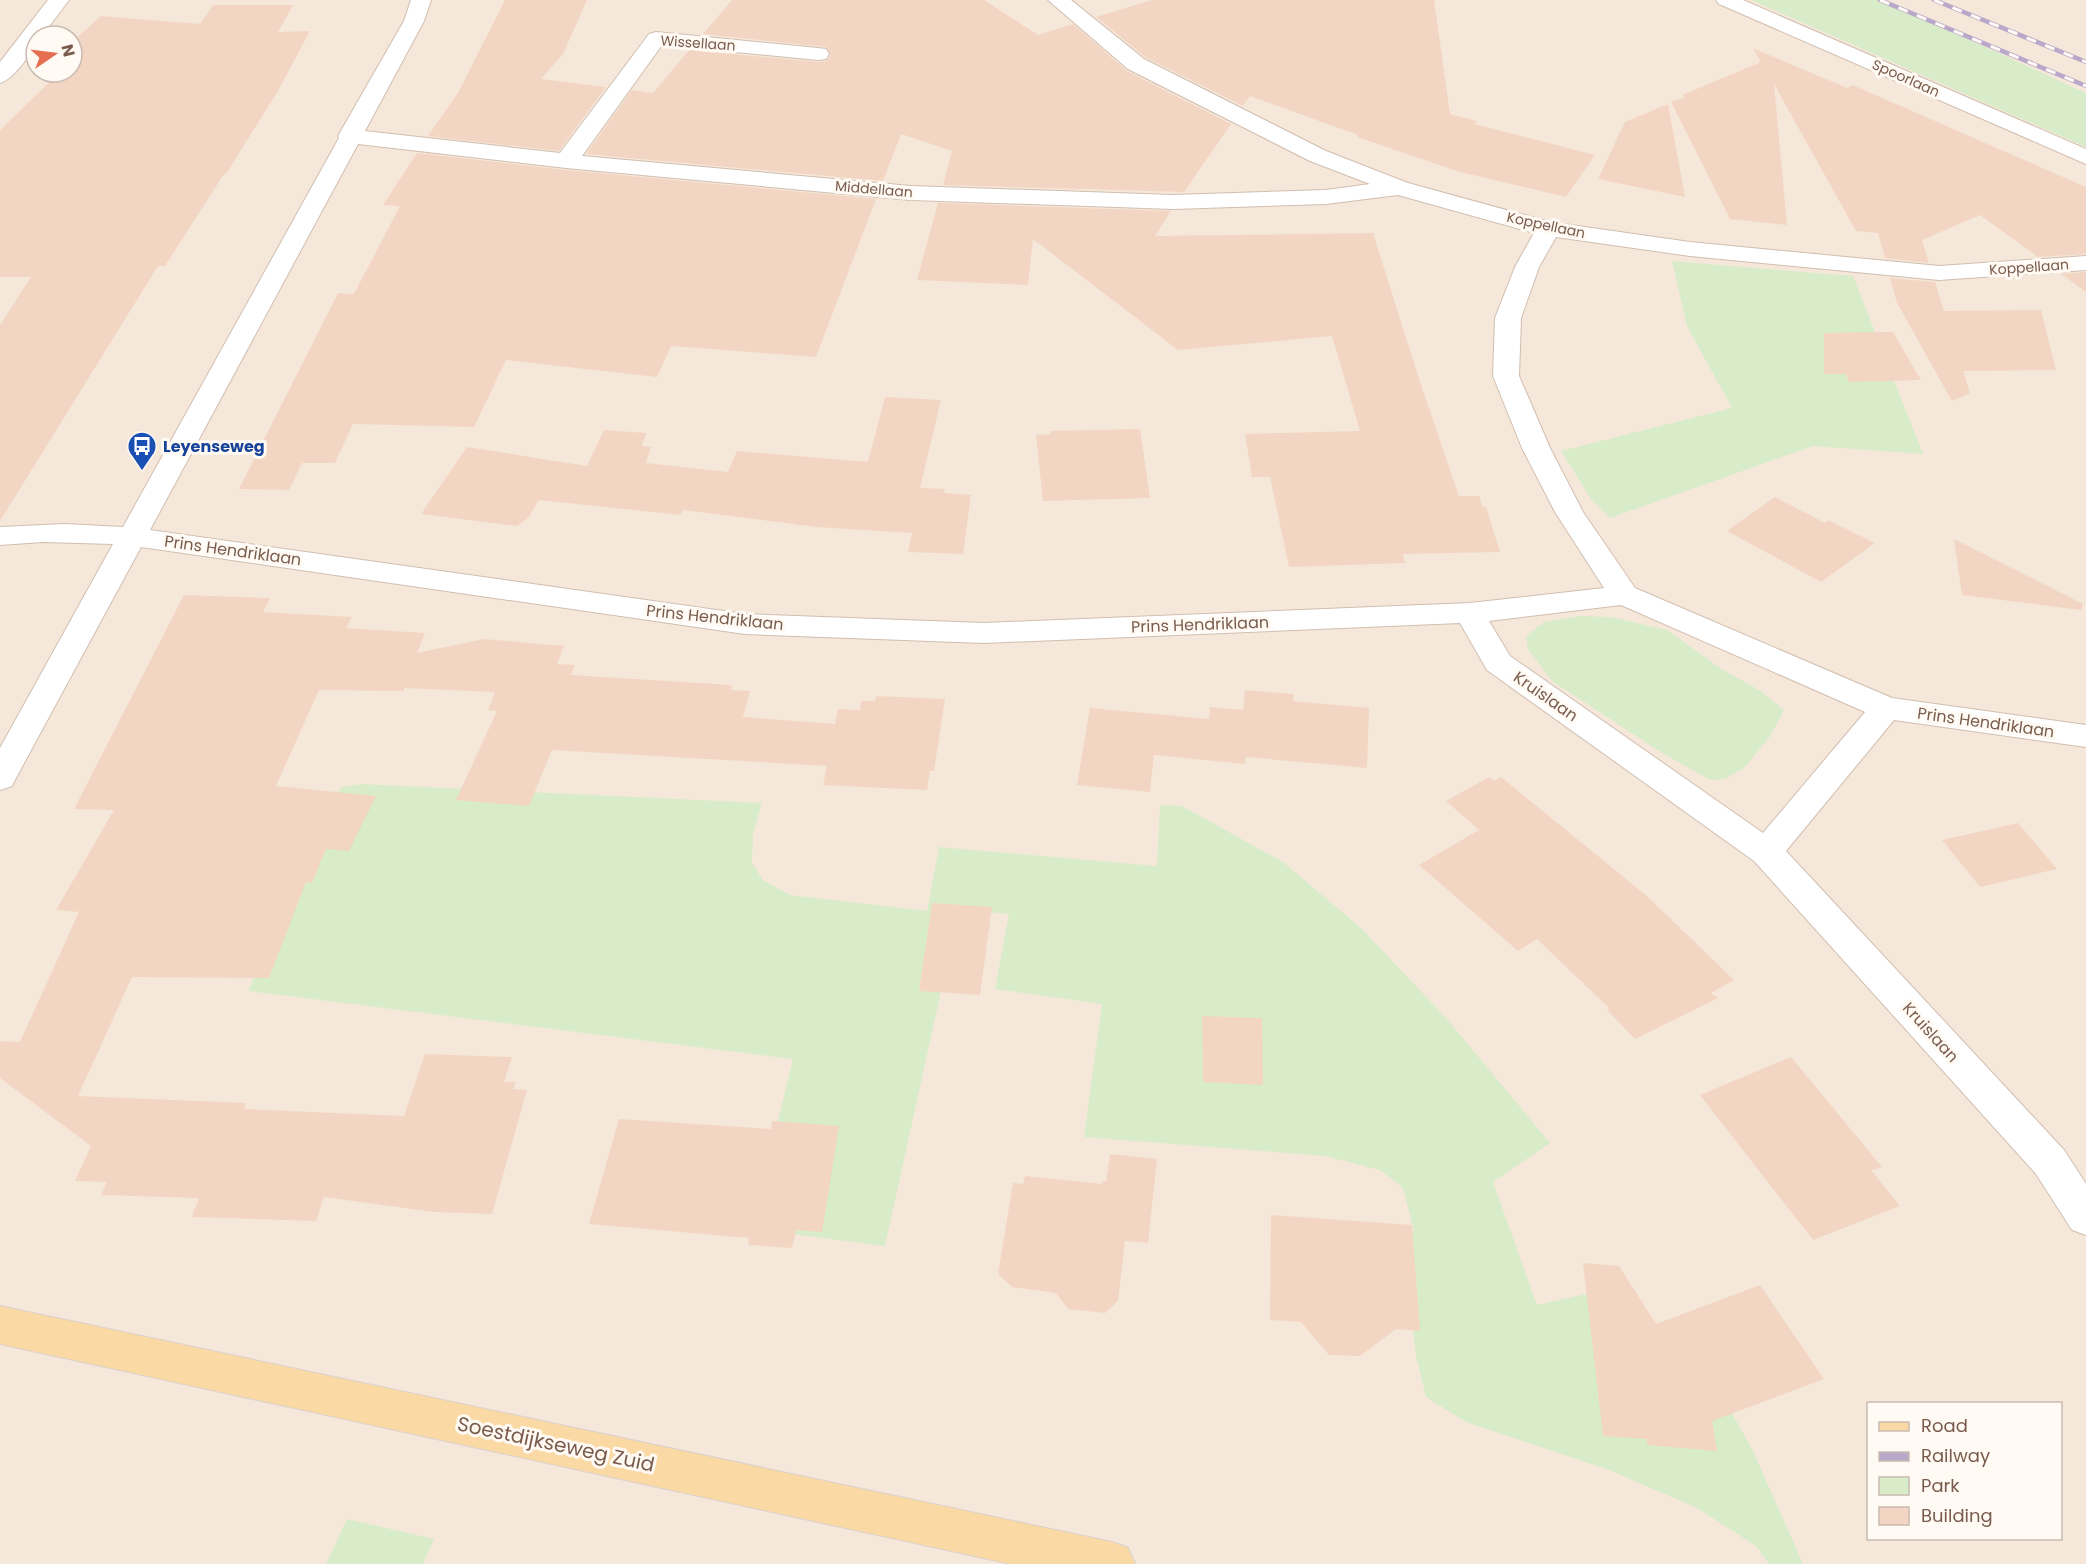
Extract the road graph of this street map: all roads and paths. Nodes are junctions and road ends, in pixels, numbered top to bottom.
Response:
1 (59, 0) edge
2 (421, 0) edge
3 (1058, 0) edge
4 (1726, 0) edge
5 (818, 54) dead end
6 (0, 76) edge
7 (349, 136) junction
8 (2086, 157) edge
9 (566, 161) junction
10 (1400, 188) junction
11 (1548, 229) junction
12 (2086, 263) edge
13 (0, 536) edge
14 (134, 537) junction
15 (1624, 595) junction
16 (1470, 613) junction
17 (1886, 708) junction
18 (2086, 735) edge
19 (0, 778) edge
20 (1766, 852) junction
21 (2086, 1218) edge
22 (0, 1325) edge
23 (1112, 1564) edge

1 - 6 street
2 - 7 street
3 - 10 street, Koppellaan
4 - 8 street, Spoorlaan
5 - 9 street, Wissellaan
7 - 9 street, Middellaan
7 - 14 street
9 - 10 street, Middellaan
10 - 11 street, Koppellaan
11 - 12 street, Koppellaan
11 - 15 street
13 - 14 street, Prins Hendriklaan
14 - 16 street, Prins Hendriklaan
14 - 19 street
15 - 16 street
15 - 17 street
16 - 20 street, Kruislaan
17 - 18 street, Prins Hendriklaan
17 - 20 street
20 - 21 street, Kruislaan
22 - 23 main road, Soestdijkseweg Zuid

